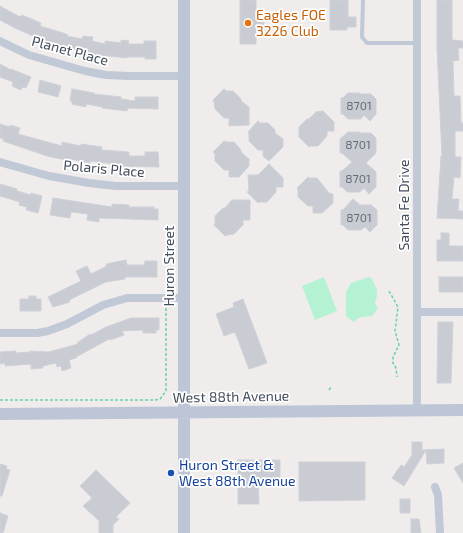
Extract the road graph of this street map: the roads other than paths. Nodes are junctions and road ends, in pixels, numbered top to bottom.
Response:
1 (184, 0) edge
2 (363, 0) edge
3 (417, 0) edge
4 (0, 41) edge
5 (417, 43) junction
6 (184, 76) junction
7 (0, 162) edge
8 (184, 186) junction
9 (184, 298) junction
10 (417, 312) junction
11 (463, 312) edge
12 (0, 333) edge
13 (417, 410) junction
14 (463, 410) edge
15 (183, 413) junction
16 (0, 414) edge
17 (435, 487) dead end
18 (184, 533) edge
19 (440, 533) edge

1 - 6 main road, Huron Street
2 - 5 lane
3 - 5 street, Santa Fe Drive
4 - 6 street, Planet Place
5 - 10 street, Santa Fe Drive
6 - 8 main road, Huron Street
7 - 8 street, Polaris Place
8 - 9 main road, Huron Street
9 - 12 street
9 - 15 main road, Huron Street
10 - 11 street
10 - 13 street, Santa Fe Drive
13 - 14 main road, West 88th Avenue
13 - 15 main road, West 88th Avenue
15 - 16 main road, West 88th Avenue
15 - 18 main road, Huron Street
17 - 19 street

